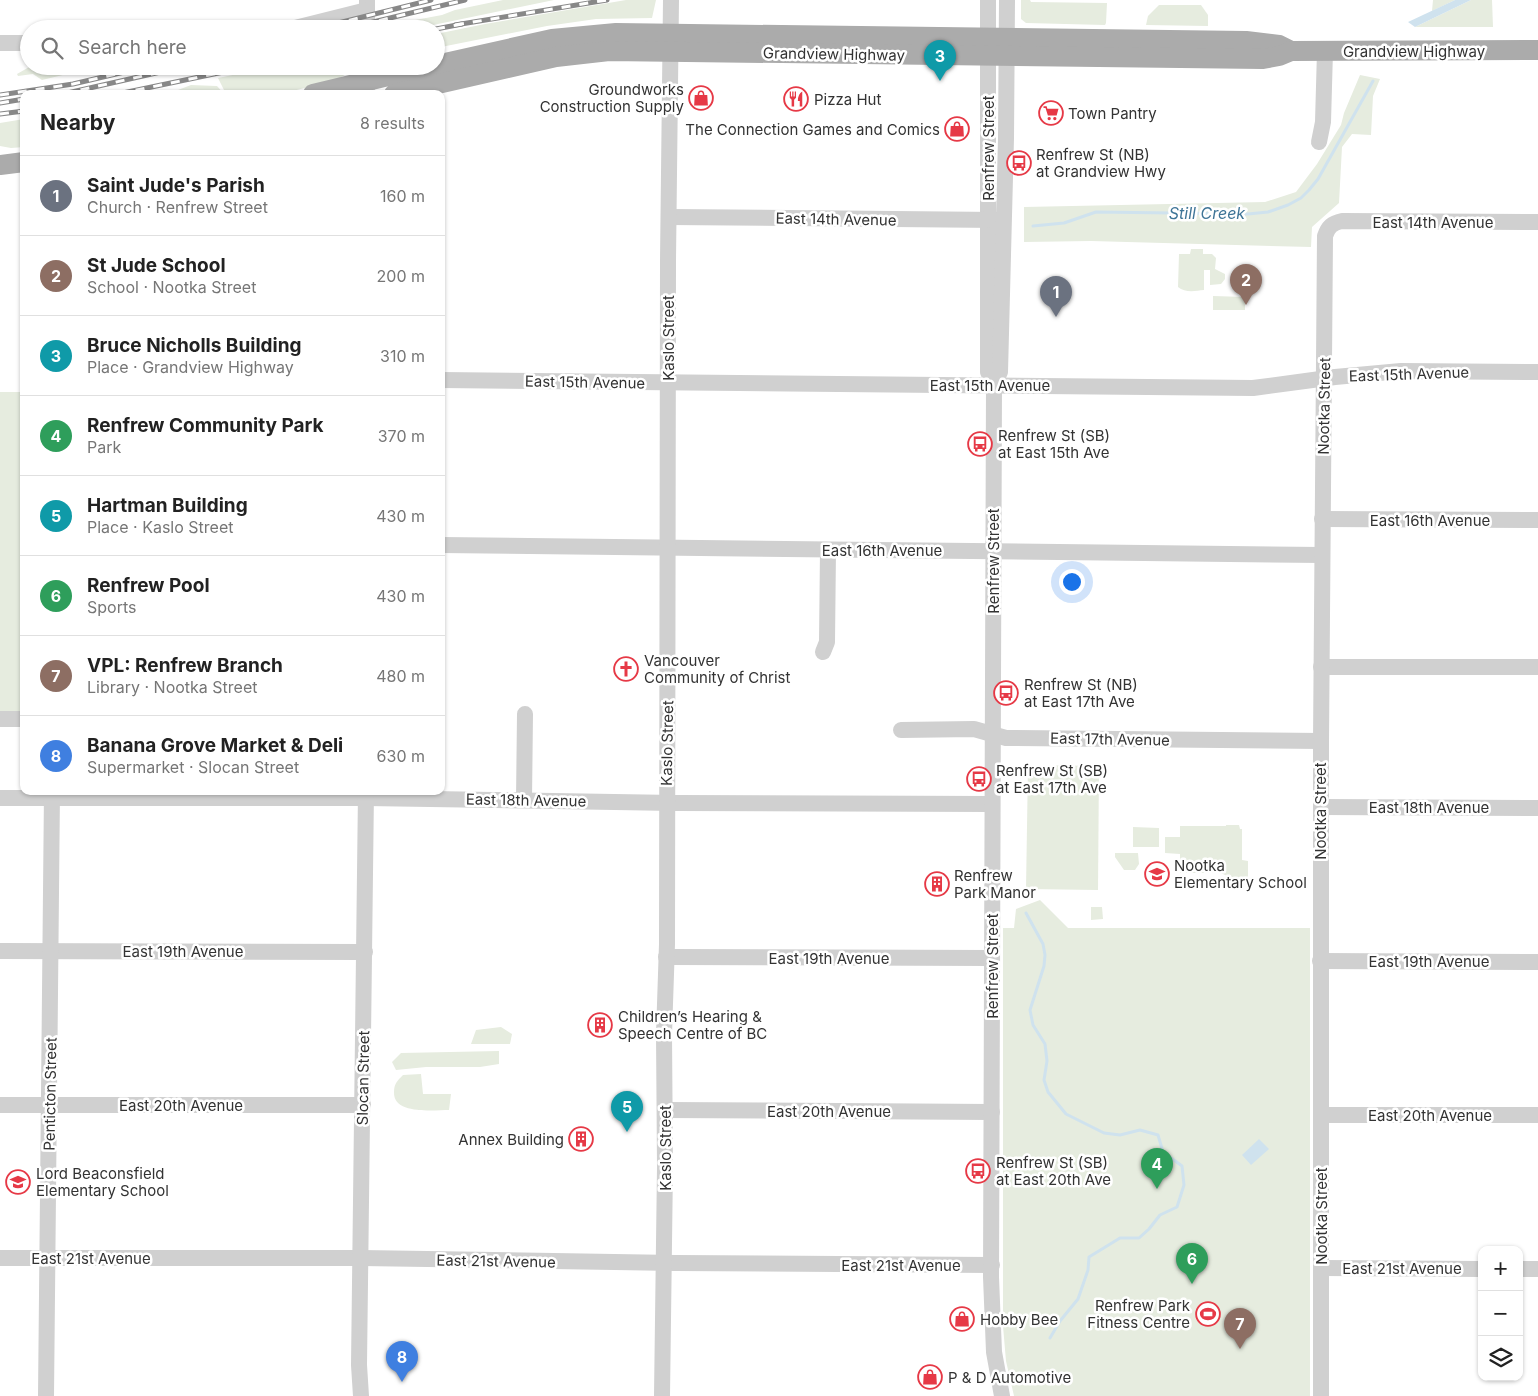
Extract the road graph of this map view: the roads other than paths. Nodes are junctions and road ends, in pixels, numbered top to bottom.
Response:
1 (671, 0) edge
2 (988, 0) edge
3 (1007, 0) edge
4 (367, 5) edge
5 (320, 20) edge
6 (367, 20) edge
7 (20, 43) edge
8 (671, 43) junction
9 (0, 44) edge
10 (998, 47) junction
11 (1538, 50) edge
12 (1325, 51) junction
13 (445, 62) edge
14 (388, 75) edge
15 (366, 80) edge
16 (328, 90) edge
17 (412, 90) edge
18 (1319, 142) dead end
19 (20, 162) edge
20 (0, 165) edge
21 (668, 217) junction
22 (997, 220) junction
23 (1538, 222) edge
24 (1329, 226) joint
25 (1538, 372) edge
26 (1324, 379) junction
27 (445, 380) edge
28 (668, 383) junction
29 (994, 385) junction
30 (1322, 519) junction
31 (1538, 520) edge
32 (445, 546) edge
33 (668, 548) junction
34 (828, 550) junction
35 (994, 552) junction
36 (1322, 555) junction
37 (823, 652) dead end
38 (1321, 667) junction
39 (1538, 668) edge
40 (525, 714) dead end
41 (0, 719) edge
42 (20, 719) edge
43 (901, 730) dead end
44 (992, 734) junction
45 (1321, 741) junction
46 (39, 795) edge
47 (52, 795) edge
48 (366, 795) edge
49 (392, 795) edge
50 (0, 798) edge
51 (524, 800) junction
52 (666, 802) junction
53 (992, 804) junction
54 (1321, 807) junction
55 (1538, 808) edge
56 (50, 951) junction
57 (0, 952) edge
58 (365, 952) junction
59 (666, 957) junction
60 (992, 958) junction
61 (1320, 961) junction
62 (1538, 962) edge
63 (50, 1105) junction
64 (363, 1105) junction
65 (0, 1106) edge
66 (665, 1110) junction
67 (992, 1112) junction
68 (1321, 1115) junction
69 (1538, 1115) edge
70 (47, 1257) junction
71 (0, 1258) edge
72 (362, 1258) junction
73 (664, 1263) junction
74 (992, 1265) junction
75 (1322, 1268) junction
76 (1478, 1269) edge
77 (1523, 1269) edge
78 (1538, 1269) edge
79 (359, 1364) junction
80 (46, 1396) edge
81 (352, 1396) edge
82 (361, 1396) edge
83 (662, 1396) edge
84 (1002, 1396) edge
85 (1320, 1396) edge

1 - 8 street, Kaslo Street
2 - 10 street, Renfrew Street
3 - 10 street, Renfrew Street
4 - 5 street
4 - 6 street
7 - 9 street
8 - 10 main road, Grandview Highway
8 - 13 main road, Grandview Highway
8 - 17 main road, Grandview Highway
8 - 21 street, Kaslo Street
10 - 12 main road, Grandview Highway
10 - 22 street, Renfrew Street
11 - 12 main road, Grandview Highway
12 - 18 street
14 - 15 main road, Grandview Highway
15 - 16 main road, Grandview Highway
19 - 20 main road
21 - 22 street, East 14th Avenue
21 - 28 street, Kaslo Street
22 - 29 street, Renfrew Street
23 - 24 street, East 14th Avenue
24 - 26 street, Nootka Street
25 - 26 street, East 15th Avenue
26 - 29 street, East 15th Avenue
26 - 30 street, Nootka Street
27 - 28 street, East 15th Avenue
28 - 29 street, East 15th Avenue
28 - 33 street, Kaslo Street
29 - 35 street, Renfrew Street
30 - 31 street, East 16th Avenue
30 - 36 street, Nootka Street
32 - 33 street, East 16th Avenue
33 - 34 street, East 16th Avenue
33 - 52 street, Kaslo Street
34 - 35 street, East 16th Avenue
34 - 37 street
35 - 36 street, East 16th Avenue
35 - 44 street, Renfrew Street
36 - 38 street, Nootka Street
38 - 39 street
38 - 45 street, Nootka Street
40 - 51 street
41 - 42 street
43 - 44 street, East 17th Avenue
44 - 45 street, East 17th Avenue
44 - 53 street, Renfrew Street
45 - 54 street, Nootka Street
46 - 50 street, East 18th Avenue
47 - 56 street, Penticton Street
48 - 58 street, Slocan Street
49 - 51 street, East 18th Avenue
51 - 52 street, East 18th Avenue
52 - 53 street, East 18th Avenue
52 - 59 street, Kaslo Street
53 - 60 street, Renfrew Street
54 - 55 street, East 18th Avenue
54 - 61 street, Nootka Street
56 - 57 street, East 19th Avenue
56 - 58 street, East 19th Avenue
56 - 63 street, Penticton Street
58 - 64 street, Slocan Street
59 - 60 street, East 19th Avenue
59 - 66 street, Kaslo Street
60 - 67 street, Renfrew Street
61 - 62 street, East 19th Avenue
61 - 68 street, Nootka Street
63 - 64 street, East 20th Avenue
63 - 65 street, East 20th Avenue
63 - 70 street, Penticton Street
64 - 72 street, Slocan Street
66 - 67 street, East 20th Avenue
66 - 73 street, Kaslo Street
67 - 74 street, Renfrew Street
68 - 69 street, East 20th Avenue
68 - 75 street, Nootka Street
70 - 71 street, East 21st Avenue
70 - 72 street, East 21st Avenue
70 - 80 street, Penticton Street
72 - 73 street, East 21st Avenue
72 - 79 street, Slocan Street
73 - 74 street, East 21st Avenue
73 - 83 street, Kaslo Street
74 - 84 street, Renfrew Street
75 - 76 street, East 21st Avenue
75 - 85 street, Nootka Street
77 - 78 street
79 - 81 street, Slocan Street
79 - 82 street, Slocan Street

